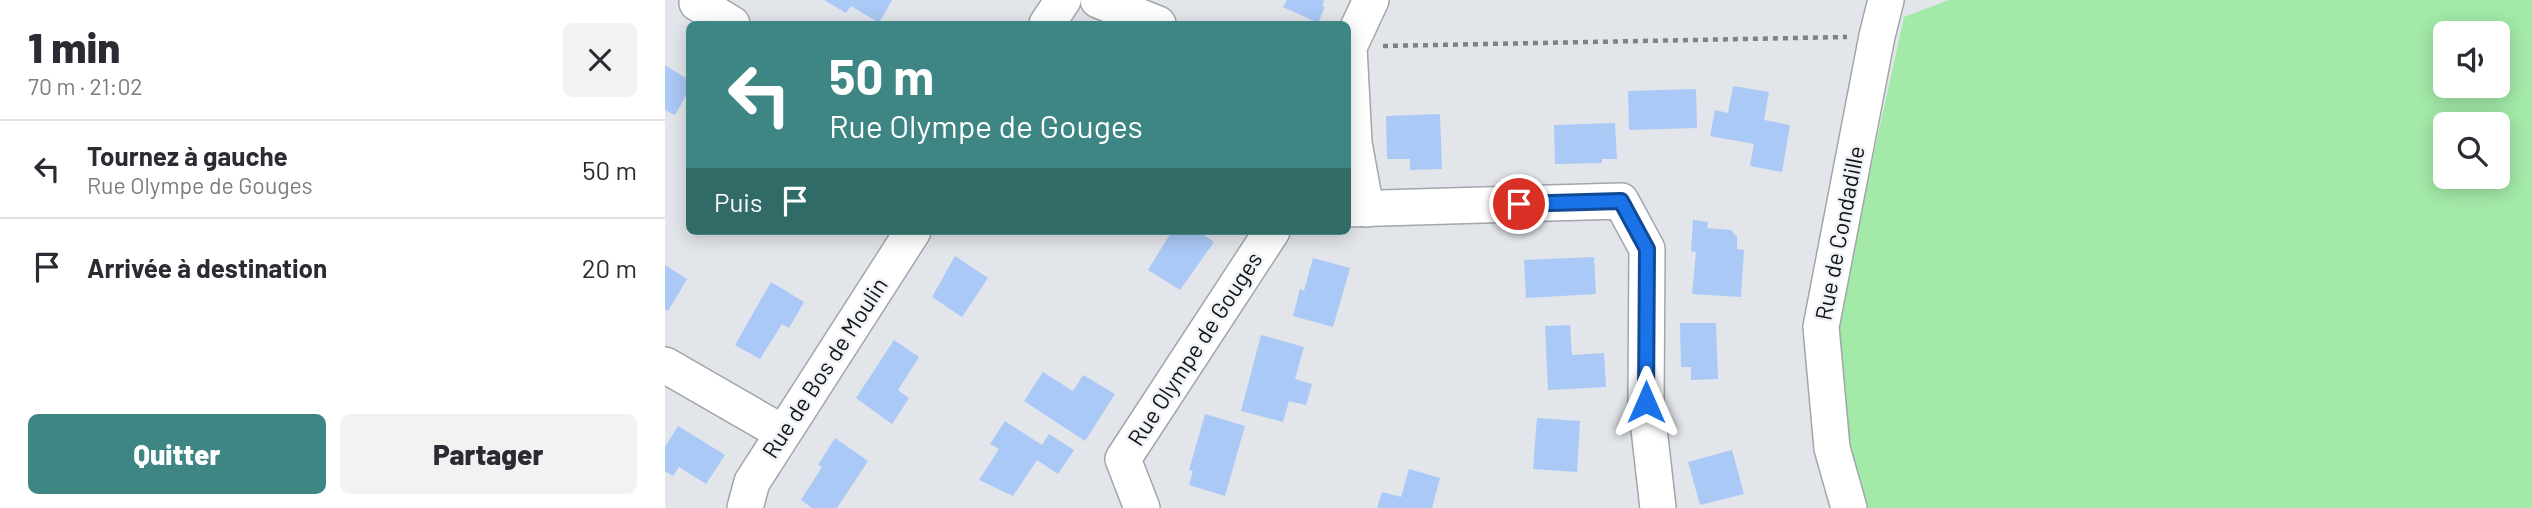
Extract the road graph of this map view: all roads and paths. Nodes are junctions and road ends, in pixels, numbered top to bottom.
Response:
1 (1063, 0) edge
2 (1098, 0) edge
3 (1371, 0) edge
4 (1886, 0) edge
5 (697, 3) dead end
6 (727, 21) edge
7 (1049, 21) edge
8 (1150, 21) edge
9 (1877, 36) junction
10 (1351, 43) edge
11 (1351, 47) edge
12 (1351, 85) edge
13 (1357, 209) edge
14 (910, 235) edge
15 (1269, 235) edge
16 (665, 365) edge
17 (783, 433) junction
18 (745, 508) edge
19 (1142, 508) edge
20 (1658, 508) edge
21 (1849, 508) edge

1 - 7 street
2 - 8 street
3 - 10 street
4 - 9 street, Rue de Condadille
5 - 6 street
9 - 11 path
9 - 21 street, Rue de Condadille
12 - 13 street
13 - 20 street
14 - 17 street, Rue de Bos de Moulin
15 - 19 street, Rue Olympe de Gouges
16 - 17 street
17 - 18 street, Rue de Bos de Moulin

